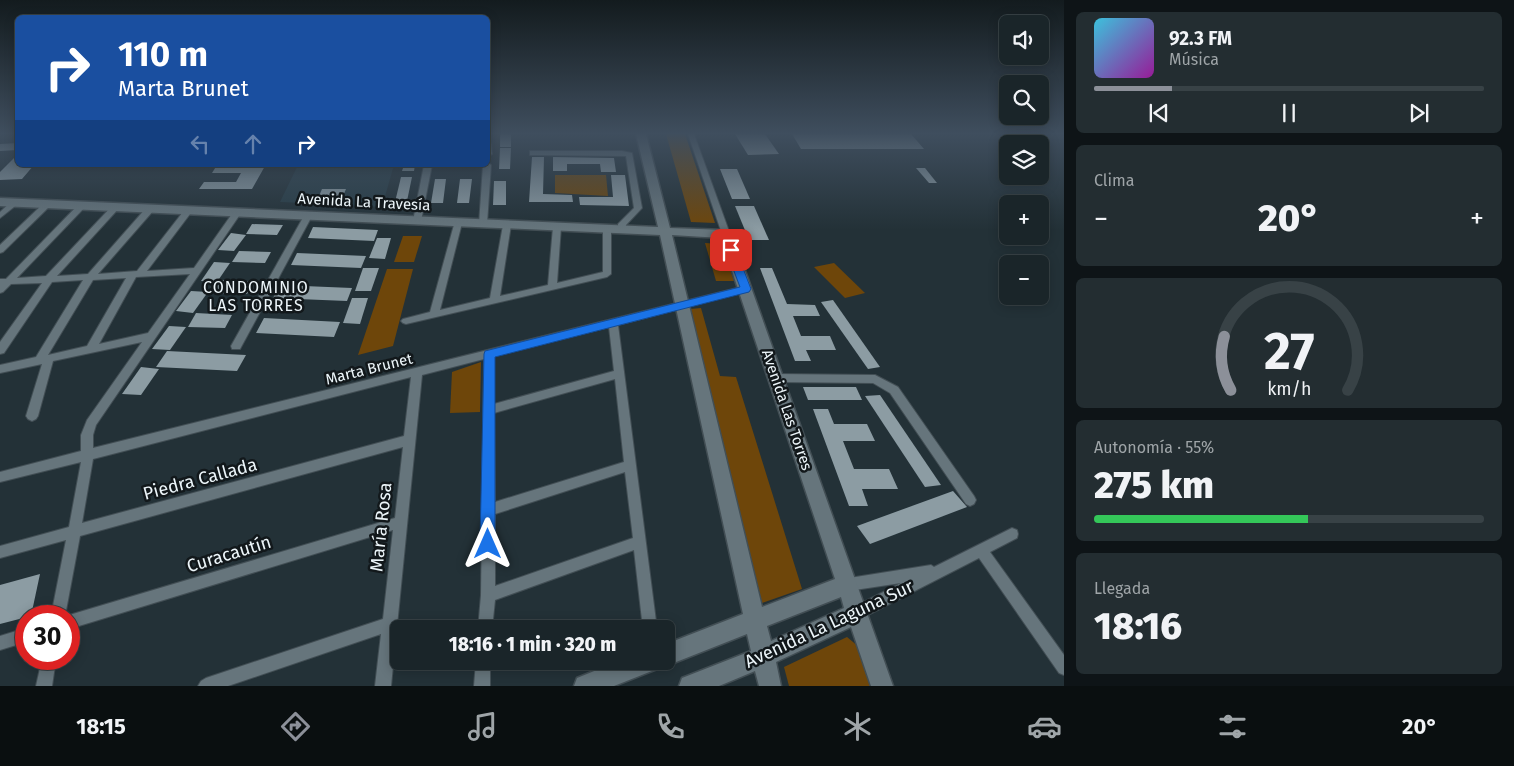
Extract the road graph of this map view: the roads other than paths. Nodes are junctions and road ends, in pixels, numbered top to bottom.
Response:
1 (631, 166) edge
2 (649, 166) edge
3 (702, 166) edge
4 (428, 167) edge
5 (487, 167) edge
6 (0, 202) edge
7 (15, 202) junction
8 (48, 204) junction
9 (82, 206) junction
10 (116, 207) junction
11 (150, 209) junction
12 (189, 210) junction
13 (237, 213) junction
14 (0, 216) edge
15 (308, 216) junction
16 (417, 221) junction
17 (458, 223) junction
18 (483, 224) junction
19 (507, 225) junction
20 (557, 227) junction
21 (607, 229) junction
22 (622, 230) junction
23 (665, 232) junction
24 (726, 234) junction
25 (0, 250) edge
26 (197, 271) junction
27 (137, 274) junction
28 (90, 277) junction
29 (49, 279) junction
30 (3, 282) edge
31 (552, 287) junction
32 (746, 289) junction
33 (0, 290) edge
34 (494, 301) junction
35 (683, 304) junction
36 (434, 315) junction
37 (406, 322) dead end
38 (613, 322) junction
39 (151, 336) junction
40 (236, 346) dead end
41 (0, 350) edge
42 (90, 350) junction
43 (489, 354) junction
44 (44, 360) junction
45 (0, 369) edge
46 (417, 372) junction
47 (619, 374) junction
48 (776, 378) junction
49 (489, 410) junction
50 (32, 416) dead end
51 (410, 440) junction
52 (88, 455) junction
53 (630, 465) junction
54 (0, 478) edge
55 (970, 500) dead end
56 (488, 510) junction
57 (401, 522) junction
58 (74, 532) junction
59 (1012, 534) dead end
60 (639, 542) junction
61 (981, 550) junction
62 (0, 552) edge
63 (940, 571) junction
64 (848, 584) junction
65 (488, 595) junction
66 (60, 605) edge
67 (857, 613) junction
68 (80, 619) edge
69 (754, 619) junction
70 (390, 620) edge
71 (486, 620) edge
72 (649, 620) edge
73 (390, 624) joint
74 (15, 638) edge
75 (0, 643) edge
76 (675, 650) edge
77 (763, 656) junction
78 (1064, 668) edge
79 (48, 670) edge
80 (483, 670) edge
81 (627, 670) edge
82 (44, 686) edge
83 (206, 686) edge
84 (383, 686) edge
85 (482, 686) edge
86 (585, 686) edge
87 (690, 686) edge
88 (770, 686) edge
89 (882, 686) edge

1 - 22 street
2 - 23 street
3 - 24 street, Avenida Las Torres
4 - 16 street
5 - 18 street
6 - 7 street, Avenida La Travesía
7 - 8 street, Avenida La Travesía
7 - 14 street
8 - 9 street, Avenida La Travesía
8 - 25 street
9 - 10 street, Avenida La Travesía
9 - 30 street
10 - 11 street, Avenida La Travesía
10 - 29 street
11 - 12 street, Avenida La Travesía
11 - 28 street
12 - 13 street, Avenida La Travesía
12 - 27 street
13 - 15 street, Avenida La Travesía
13 - 26 street
15 - 16 street, Avenida La Travesía
15 - 40 street
16 - 17 street, Avenida La Travesía
17 - 18 street, Avenida La Travesía
17 - 36 street
18 - 19 street, Avenida La Travesía
19 - 20 street, Avenida La Travesía
19 - 34 street
20 - 21 street, Avenida La Travesía
20 - 31 street
21 - 22 street, Avenida La Travesía
21 - 31 street
22 - 23 street, Avenida La Travesía
23 - 24 street, Avenida La Travesía
23 - 35 street
24 - 32 street, Avenida Las Torres
26 - 27 street
26 - 39 street
27 - 28 street
27 - 42 street
28 - 29 street
28 - 44 street
29 - 30 street
29 - 41 street
30 - 33 street
31 - 34 street
32 - 35 street, Marta Brunet
32 - 48 street, Avenida Las Torres
34 - 36 street
35 - 38 street, Marta Brunet
35 - 69 street
36 - 37 street
38 - 43 street, Marta Brunet
38 - 47 street
39 - 42 street
39 - 52 street
42 - 44 street
43 - 46 street, Marta Brunet
43 - 49 street
44 - 45 street
44 - 50 street
46 - 51 street, María Rosa
46 - 52 street, Marta Brunet
47 - 49 street
47 - 53 street
48 - 55 street
48 - 64 street, Avenida Las Torres
49 - 56 street
51 - 57 street, María Rosa
51 - 58 street, Piedra Callada
52 - 54 street, Marta Brunet
52 - 58 street
53 - 56 street
53 - 60 street
56 - 65 street
57 - 68 street, Curacautín
57 - 70 street, María Rosa
58 - 62 street, Piedra Callada
58 - 66 street
59 - 61 street, Avenida La Laguna Sur
60 - 65 street
60 - 72 street
61 - 63 street, Avenida La Laguna Sur
61 - 78 street
63 - 64 street, Avenida La Laguna Sur
63 - 67 street, Avenida La Laguna Sur
64 - 67 street, Avenida Las Torres
64 - 69 street, Avenida La Laguna Sur
65 - 71 street
67 - 77 street, Avenida La Laguna Sur
67 - 89 street, Avenida Las Torres
69 - 76 street, Avenida La Laguna Sur
69 - 77 street
73 - 83 street
73 - 84 street, María Rosa
74 - 75 street
77 - 87 street, Avenida La Laguna Sur
77 - 88 street
79 - 82 street
80 - 85 street
81 - 86 street

